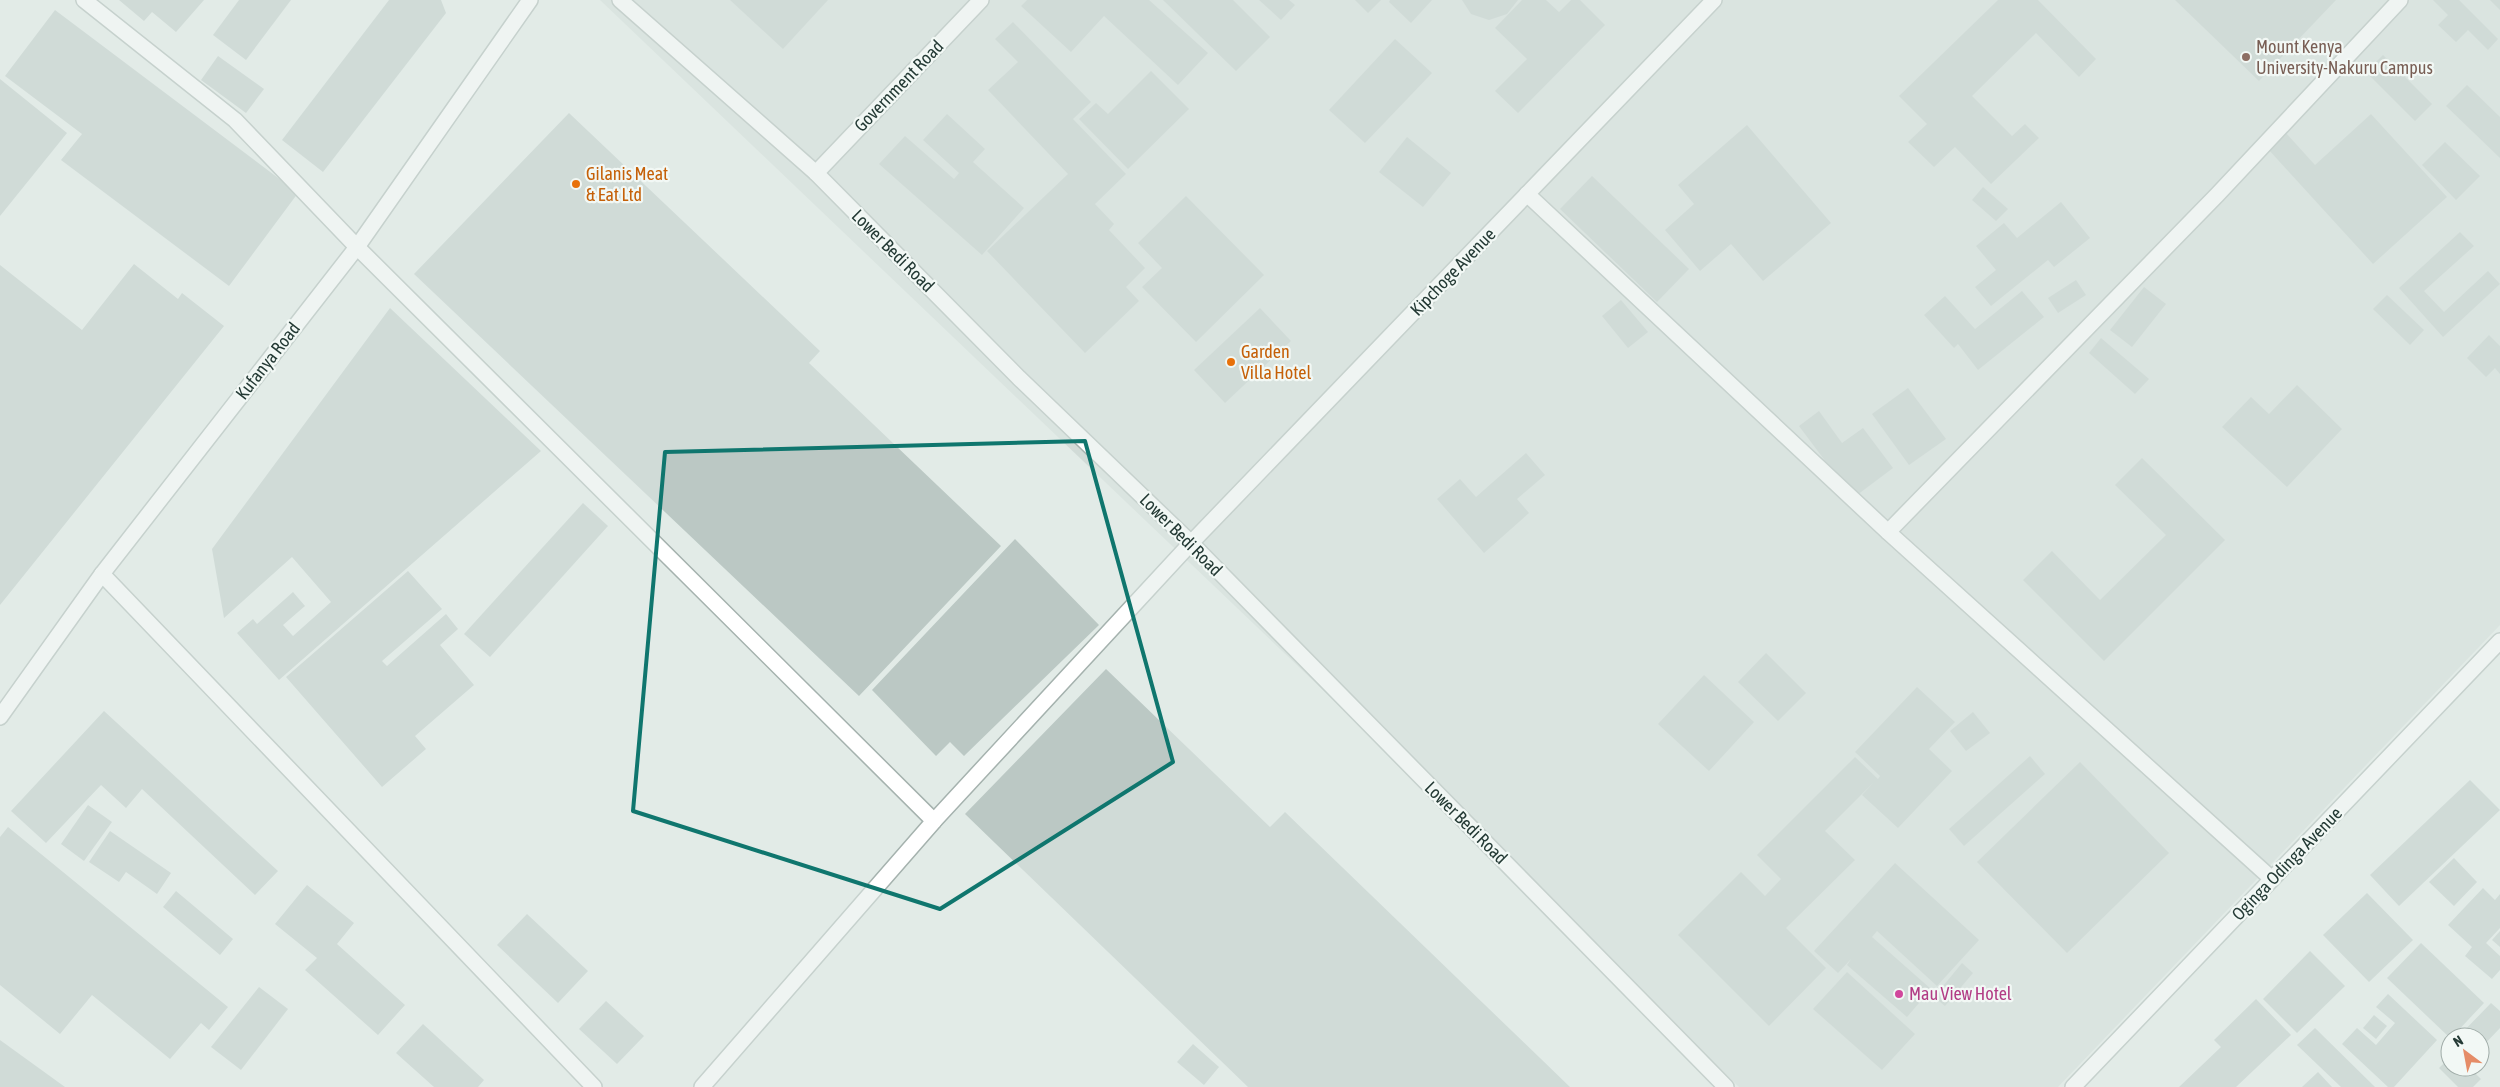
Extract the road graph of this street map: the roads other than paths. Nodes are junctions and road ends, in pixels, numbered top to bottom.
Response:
1 (84, 0) edge
2 (530, 0) edge
3 (620, 0) edge
4 (981, 0) edge
5 (1714, 0) edge
6 (2400, 0) edge
7 (816, 173) junction
8 (1527, 194) junction
9 (357, 247) junction
10 (1888, 532) junction
11 (1191, 543) junction
12 (102, 574) junction
13 (2500, 641) edge
14 (0, 716) edge
15 (934, 821) junction
16 (2272, 879) junction
17 (594, 1087) edge
18 (702, 1087) edge
19 (1726, 1087) edge
20 (2073, 1087) edge

1 - 9 street
2 - 9 street, Kufanya Road
3 - 7 street, Lower Bedi Road
4 - 7 street, Government Road
5 - 8 street, Kipchoge Avenue
6 - 10 street
7 - 11 street, Lower Bedi Road
8 - 10 street
8 - 11 street, Kipchoge Avenue
9 - 12 street, Kufanya Road
9 - 15 street
10 - 16 street
11 - 15 street, Kipchoge Avenue
11 - 19 street, Lower Bedi Road
12 - 14 street, Kufanya Road
12 - 17 street
13 - 16 street, Oginga Odinga Avenue
15 - 18 street, Kipchoge Avenue
16 - 20 street, Oginga Odinga Avenue

